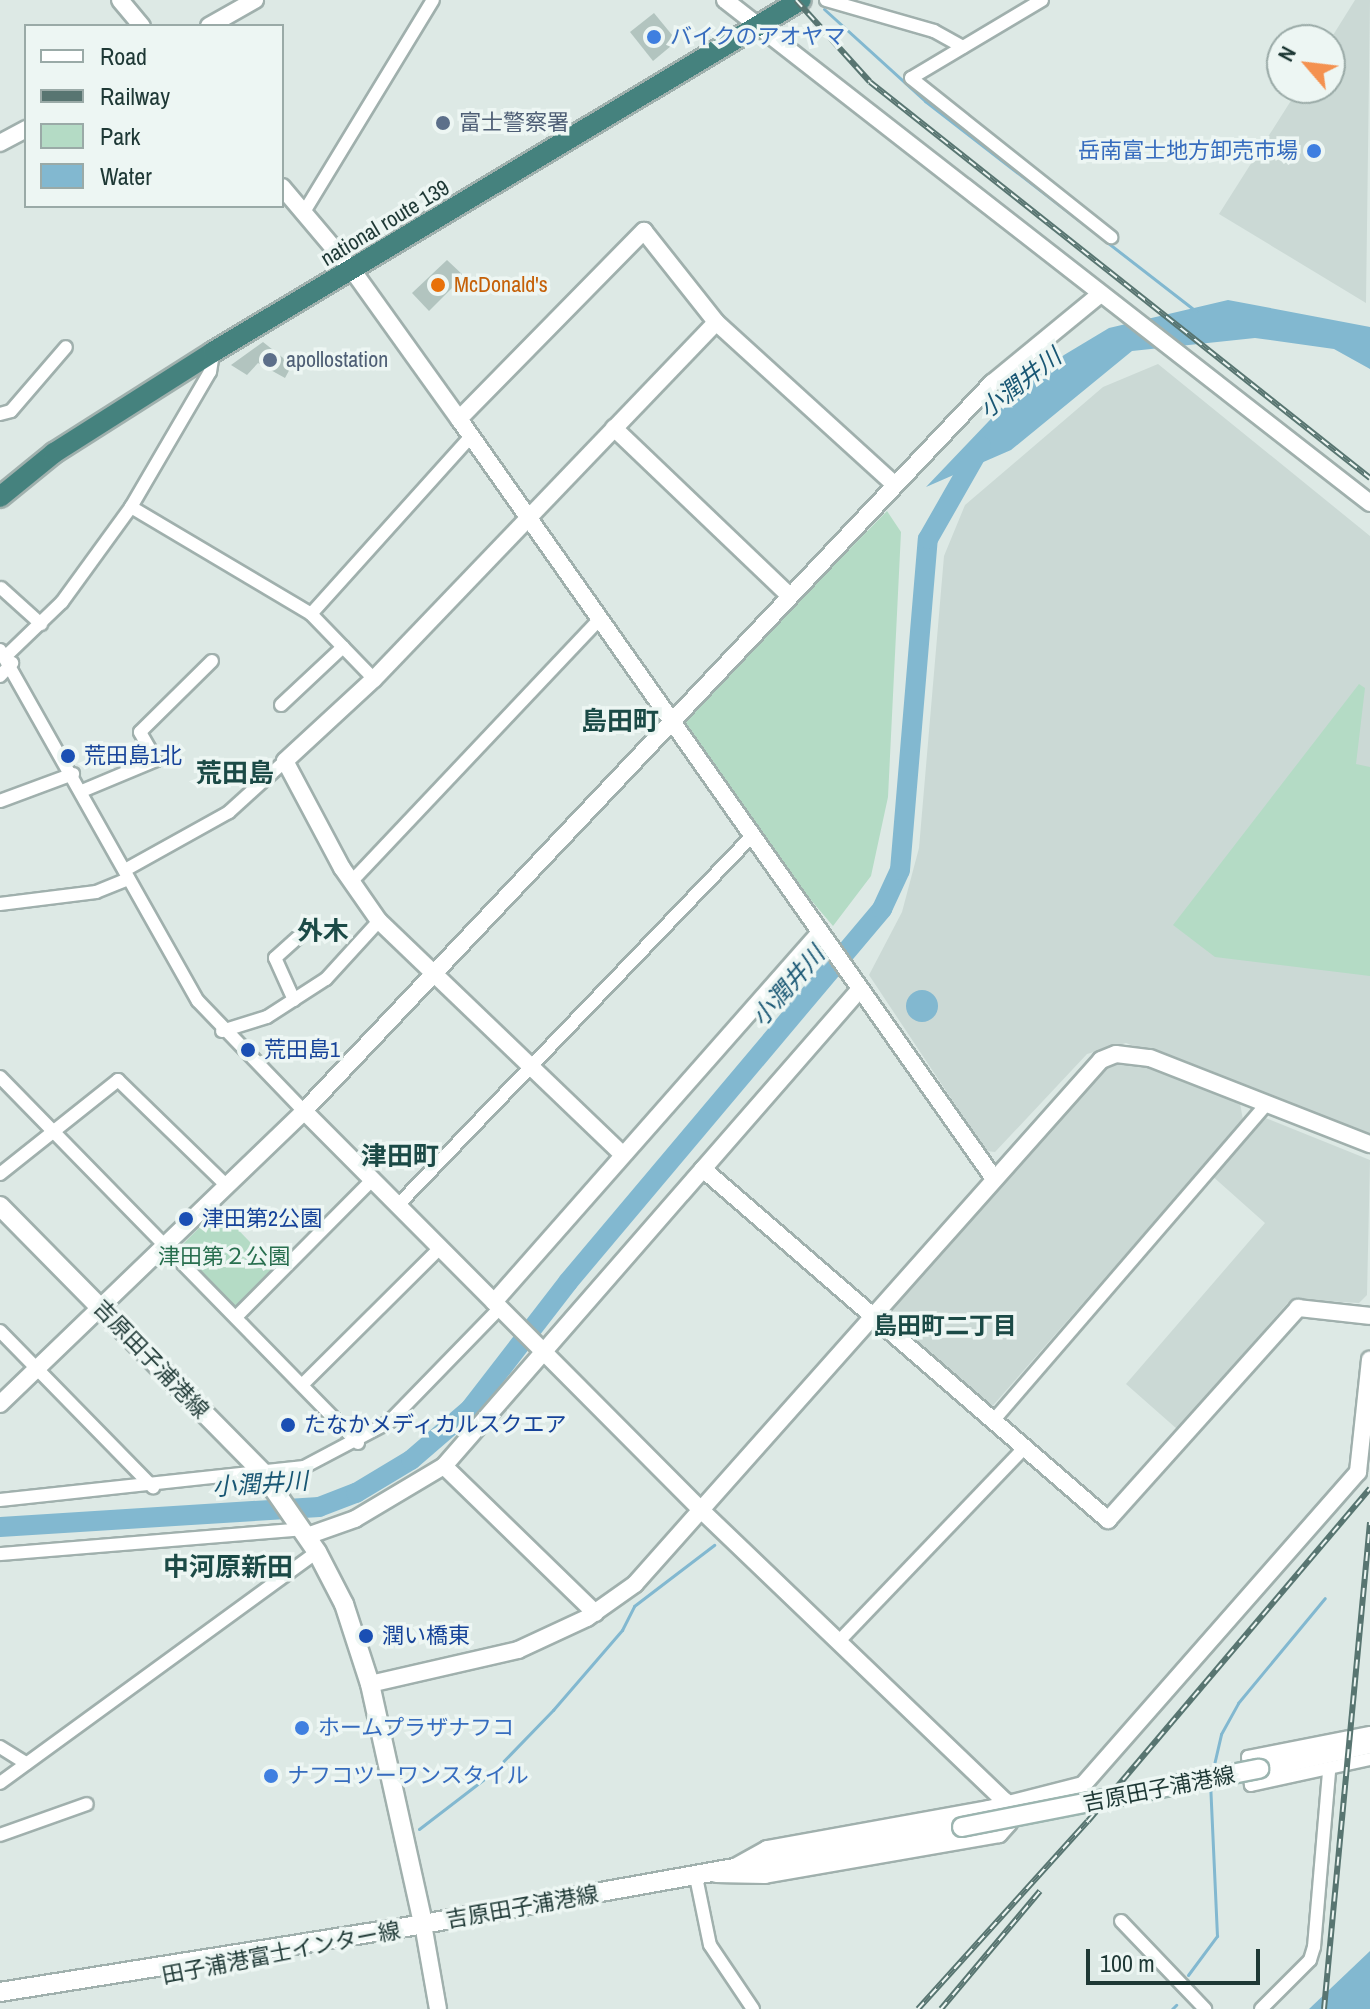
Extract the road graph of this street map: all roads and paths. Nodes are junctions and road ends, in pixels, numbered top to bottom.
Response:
1 (120, 0) edge
2 (255, 0) edge
3 (433, 0) edge
4 (725, 0) edge
5 (801, 0) edge
6 (826, 0) edge
7 (1042, 0) edge
8 (140, 24) edge
9 (213, 24) edge
10 (758, 25) junction
11 (963, 47) junction
12 (24, 130) edge
13 (0, 143) edge
14 (284, 189) edge
15 (304, 212) junction
16 (1111, 237) dead end
17 (353, 271) junction
18 (1099, 295) junction
19 (716, 322) junction
20 (66, 347) dead end
21 (213, 352) junction
22 (0, 414) edge
23 (459, 419) junction
24 (614, 428) junction
25 (471, 436) junction
26 (894, 484) junction
27 (0, 497) edge
28 (1370, 503) edge
29 (131, 507) junction
30 (528, 520) junction
31 (1, 588) edge
32 (789, 595) junction
33 (311, 614) junction
34 (599, 620) junction
35 (41, 624) junction
36 (343, 647) junction
37 (6, 656) edge
38 (212, 661) dead end
39 (0, 676) edge
40 (374, 679) junction
41 (281, 705) dead end
42 (671, 723) junction
43 (285, 761) junction
44 (73, 774) junction
45 (82, 791) junction
46 (0, 801) edge
47 (751, 837) junction
48 (127, 874) junction
49 (351, 882) junction
50 (0, 904) edge
51 (379, 921) junction
52 (822, 936) junction
53 (298, 937) dead end
54 (435, 973) junction
55 (857, 984) junction
56 (294, 1000) junction
57 (222, 1031) junction
58 (530, 1069) junction
59 (0, 1077) edge
60 (1267, 1104) junction
61 (304, 1111) junction
62 (58, 1131) junction
63 (1370, 1144) edge
64 (621, 1153) junction
65 (703, 1169) junction
66 (0, 1174) edge
67 (993, 1177) junction
68 (372, 1180) junction
69 (227, 1186) junction
70 (398, 1205) junction
71 (0, 1206) edge
72 (169, 1246) junction
73 (440, 1248) junction
74 (497, 1305) junction
75 (104, 1310) junction
76 (873, 1315) junction
77 (237, 1316) junction
78 (1370, 1316) edge
79 (0, 1331) edge
80 (543, 1351) junction
81 (1370, 1360) edge
82 (40, 1372) junction
83 (302, 1385) junction
84 (0, 1404) edge
85 (993, 1421) junction
86 (358, 1443) junction
87 (1023, 1449) junction
88 (444, 1466) junction
89 (264, 1475) junction
90 (153, 1487) junction
91 (0, 1500) edge
92 (700, 1509) junction
93 (306, 1536) junction
94 (0, 1554) edge
95 (595, 1613) junction
96 (841, 1639) junction
97 (370, 1684) junction
98 (1370, 1733) edge
99 (1370, 1744) edge
100 (0, 1747) edge
101 (1370, 1759) edge
102 (26, 1763) junction
103 (1329, 1771) junction
104 (0, 1783) edge
105 (1005, 1801) junction
106 (87, 1804) dead end
107 (0, 1835) edge
108 (733, 1869) junction
109 (704, 1875) junction
110 (1121, 1921) dead end
111 (423, 1924) junction
112 (0, 1992) edge
113 (0, 2004) edge
114 (438, 2009) edge
115 (753, 2009) edge
116 (1205, 2009) edge
117 (1261, 2009) edge

1 - 8 street
2 - 9 street
3 - 15 street
4 - 10 street
5 - 10 highway, national route 139
6 - 11 street
7 - 11 street
10 - 17 highway, national route 139
10 - 18 street
11 - 16 street
12 - 13 street
14 - 15 street
15 - 17 street
17 - 21 highway, national route 139
17 - 23 street
18 - 26 street
18 - 28 street
19 - 23 street
19 - 24 street
19 - 26 street
20 - 22 street
21 - 27 highway, national route 139
21 - 29 street
23 - 25 street
24 - 30 street
24 - 32 street
25 - 30 street
25 - 33 street
26 - 32 street
29 - 33 street
29 - 35 street
30 - 34 street
30 - 40 street
31 - 35 street
32 - 42 street
33 - 36 street
34 - 42 street
34 - 49 street
35 - 37 street
36 - 40 street
36 - 41 street
37 - 39 street
37 - 44 street
38 - 45 street
40 - 43 street
42 - 47 street
42 - 54 street
43 - 48 street
43 - 49 street
44 - 45 street
44 - 46 street
45 - 48 street
47 - 52 street
47 - 58 street
48 - 50 street
48 - 57 street
49 - 51 street
51 - 54 street
51 - 56 street
52 - 55 street
52 - 64 street
53 - 56 street
54 - 58 street
54 - 61 street
55 - 65 street
55 - 67 street
56 - 57 street
57 - 61 street
58 - 64 street
58 - 70 street
59 - 62 street
60 - 63 street
60 - 67 street
60 - 85 street
61 - 68 street
61 - 69 street
62 - 66 street
62 - 69 street
62 - 72 street
64 - 74 street
65 - 76 street
65 - 80 street
67 - 76 street
68 - 70 street
68 - 77 street
69 - 72 street
70 - 73 street
71 - 75 main road, 吉原田子浦港線
72 - 75 street
72 - 77 street
73 - 74 street
73 - 83 street
74 - 80 street
74 - 86 street
75 - 82 street
75 - 89 main road, 吉原田子浦港線
76 - 85 street
76 - 92 street
77 - 83 street
78 - 87 street
79 - 82 street
80 - 88 street
80 - 92 street
81 - 105 street
82 - 84 street
82 - 90 street
83 - 86 street
85 - 87 street
86 - 89 street
87 - 96 street
88 - 93 street
88 - 95 street
89 - 90 street
89 - 93 main road, 吉原田子浦港線
90 - 91 street
92 - 95 street
92 - 96 street
93 - 94 street
93 - 97 main road, 吉原田子浦港線
93 - 102 street
95 - 97 street
96 - 105 street
97 - 111 main road, 吉原田子浦港線
98 - 103 street
99 - 108 main road, 吉原田子浦港線, bridge
100 - 102 street
101 - 103 street
102 - 104 street
103 - 117 street
105 - 108 street
105 - 109 street
106 - 107 street
108 - 109 main road, 吉原田子浦港線
109 - 111 main road, 吉原田子浦港線
109 - 115 street
110 - 116 street
111 - 112 main road, 田子浦港富士インター線
111 - 113 main road, 田子浦港富士インター線
111 - 114 street

